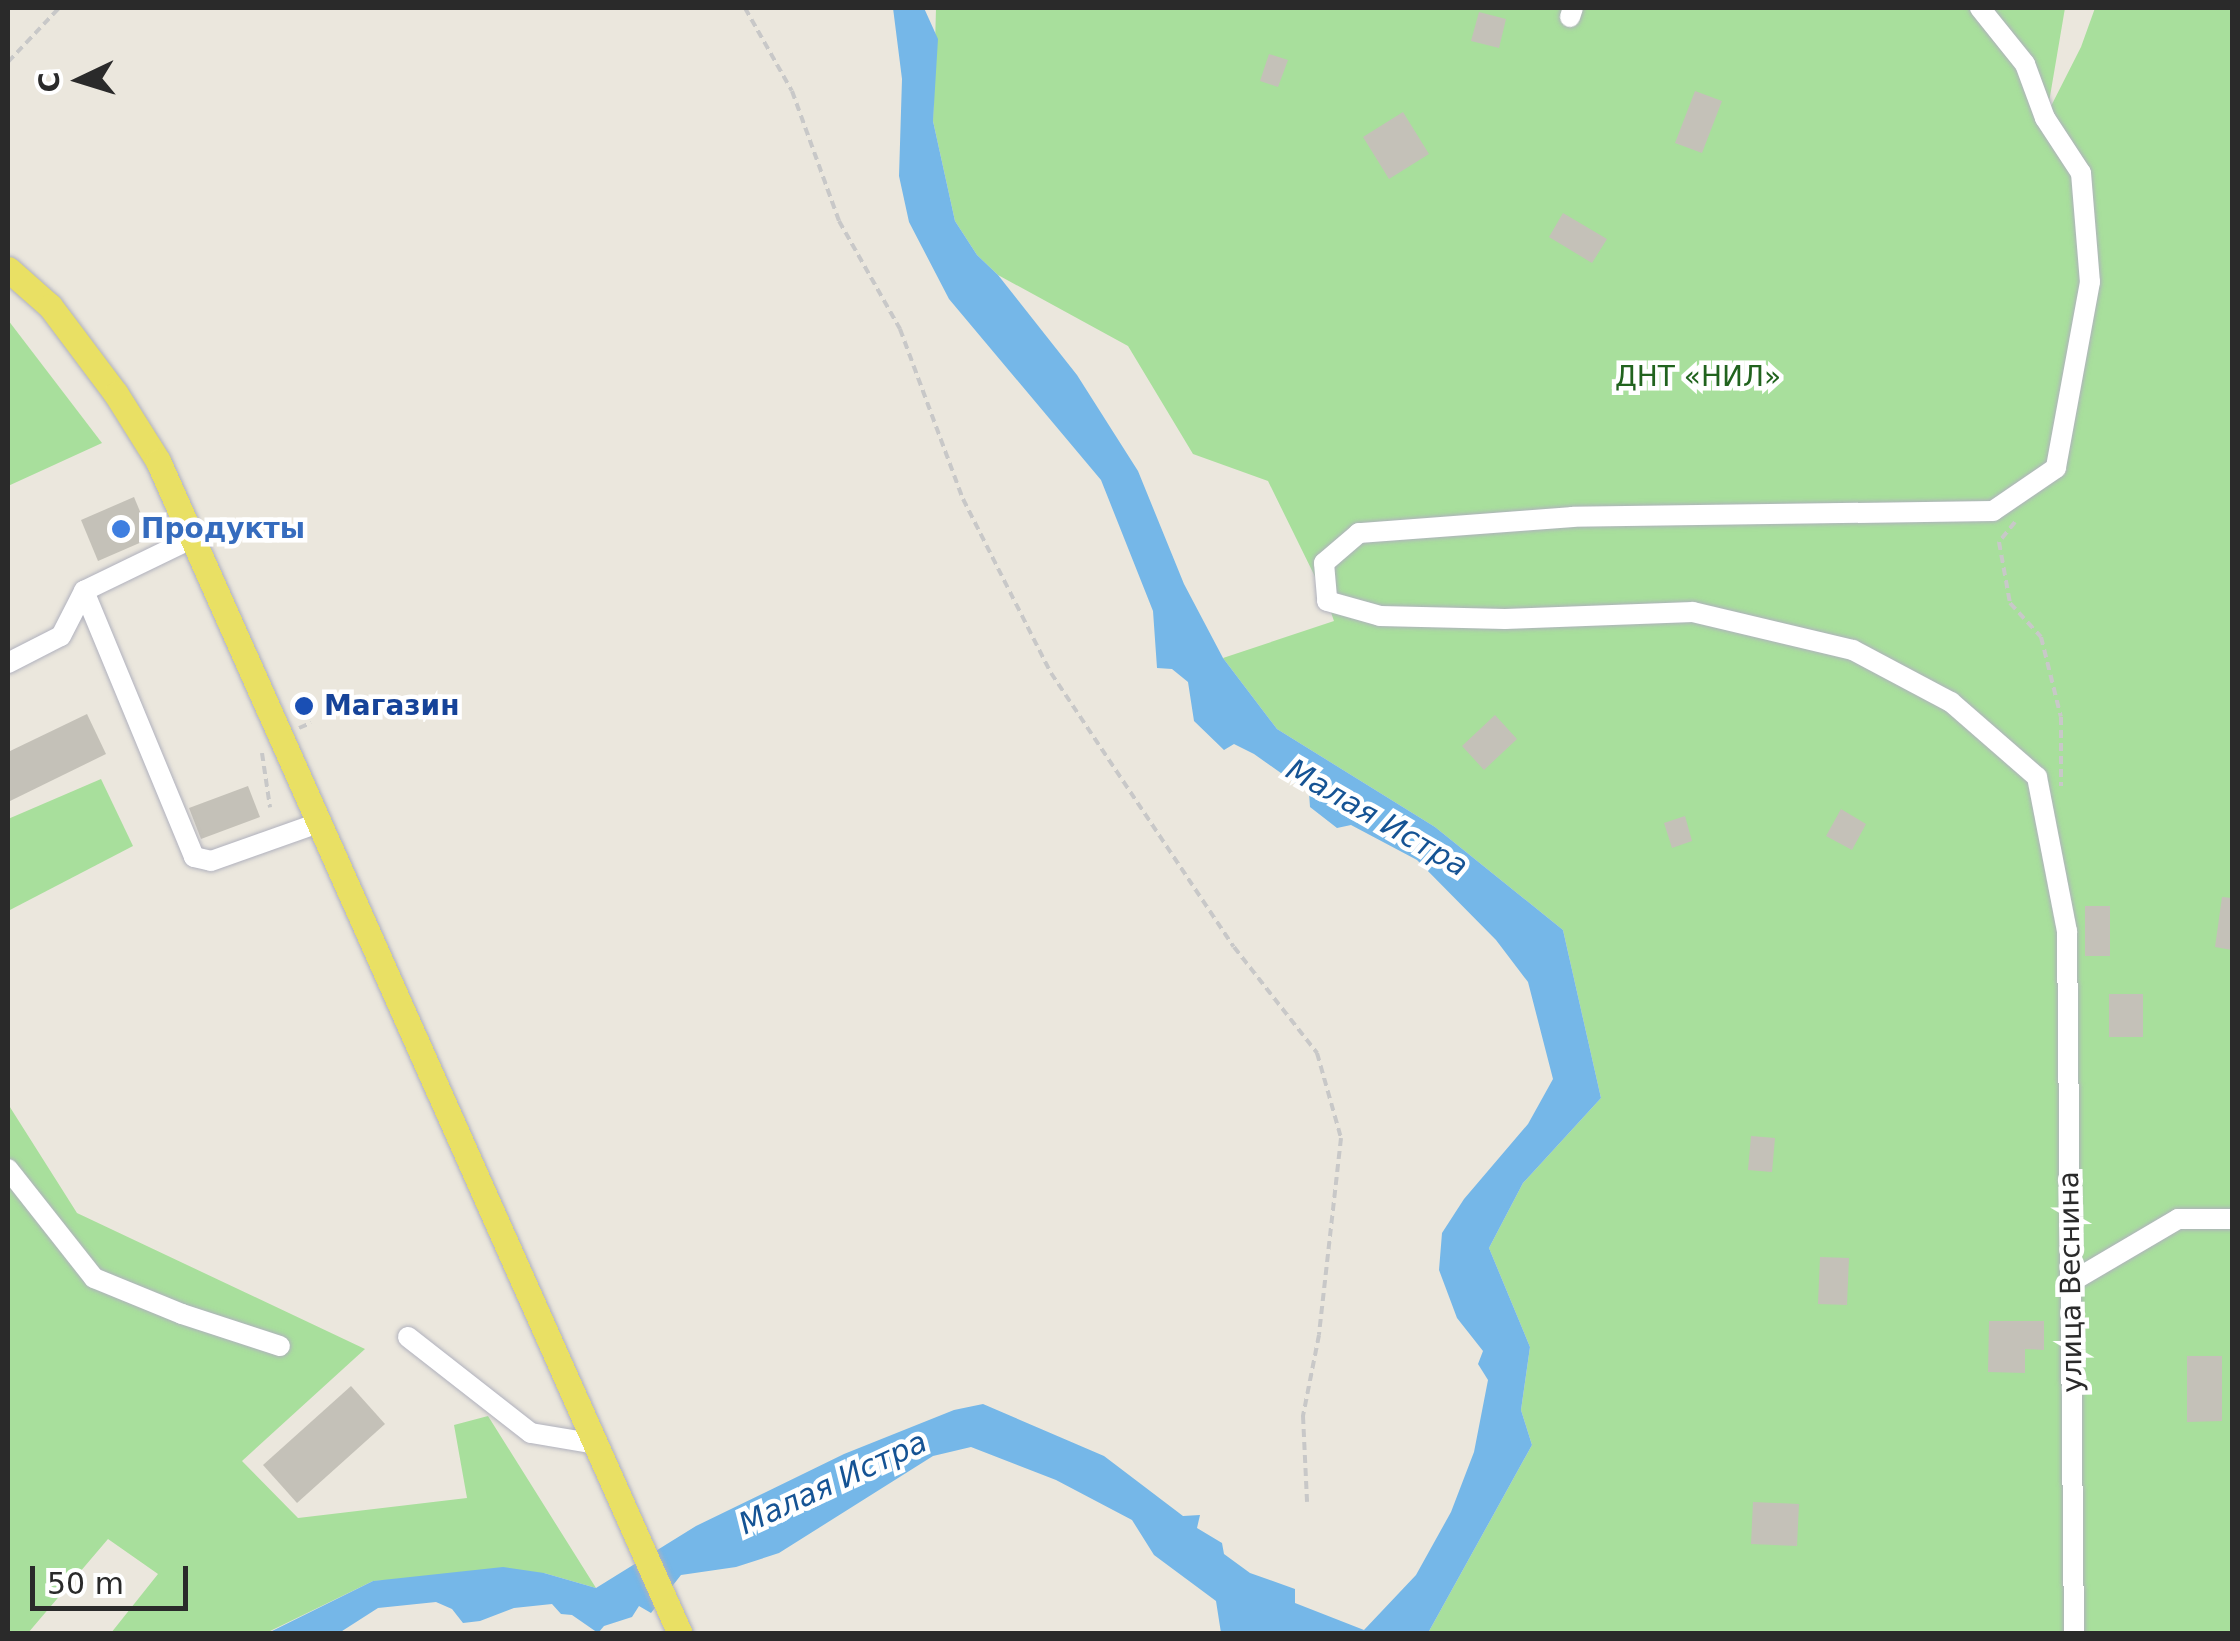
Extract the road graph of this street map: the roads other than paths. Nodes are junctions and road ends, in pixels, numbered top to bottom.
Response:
1 (1980, 8) edge
2 (8, 269) edge
3 (193, 538) junction
4 (84, 591) junction
5 (8, 663) edge
6 (321, 822) junction
7 (8, 1169) edge
8 (2232, 1219) edge
9 (2071, 1282) junction
10 (408, 1337) dead end
11 (280, 1346) dead end
12 (597, 1444) junction
13 (680, 1634) edge
14 (2074, 1634) edge

1 - 9 street, улица Веснина
2 - 3 main road
3 - 4 street
3 - 6 main road
4 - 5 street
4 - 6 street
6 - 12 main road
7 - 11 street
8 - 9 street
9 - 14 street, улица Веснина
10 - 12 street
12 - 13 main road

